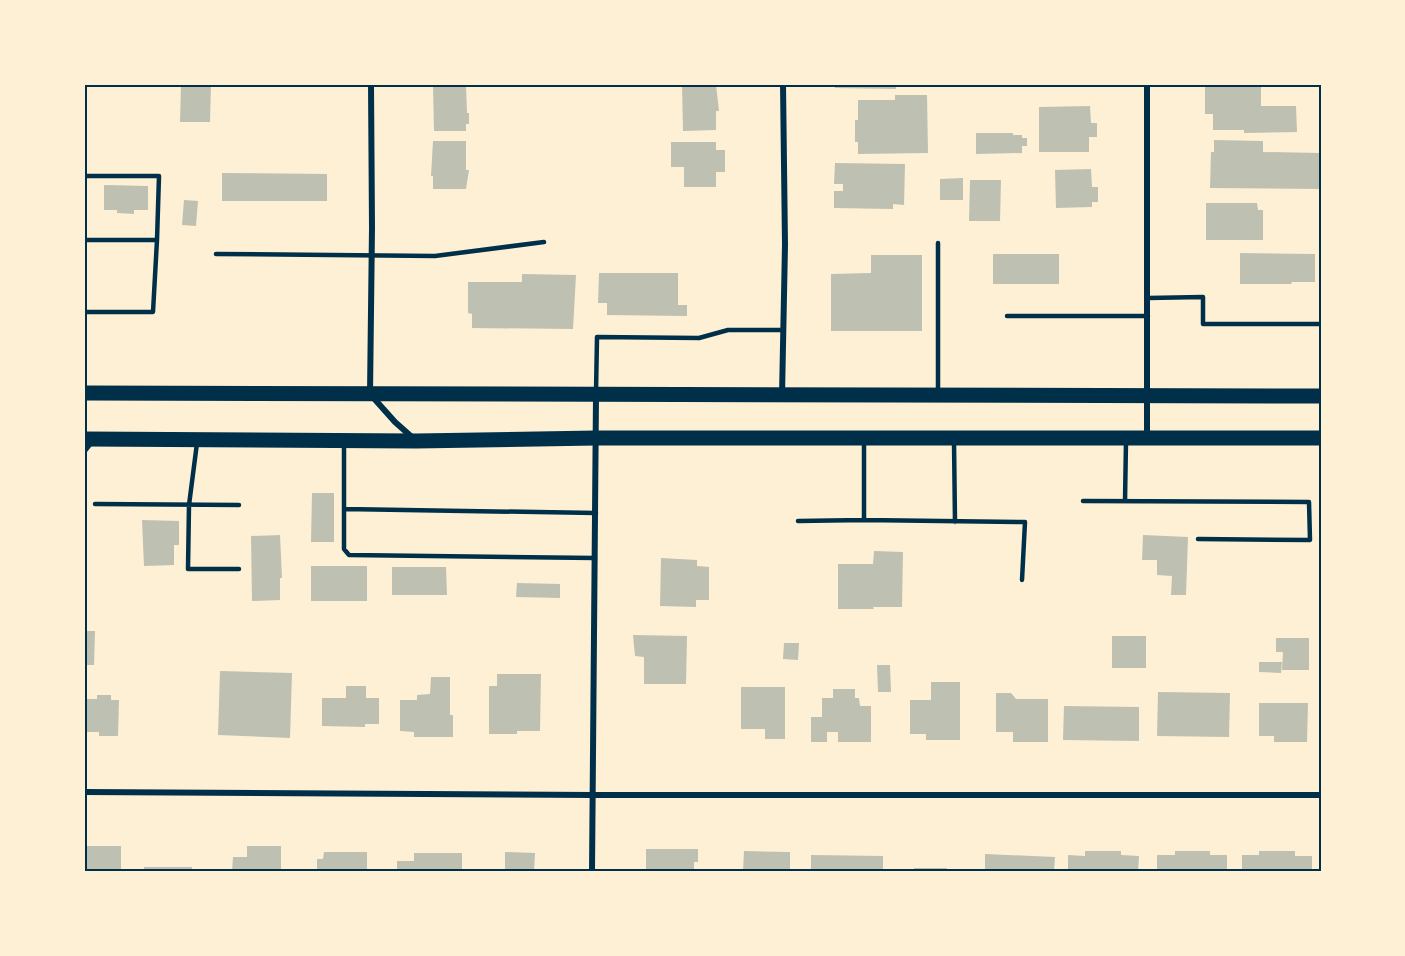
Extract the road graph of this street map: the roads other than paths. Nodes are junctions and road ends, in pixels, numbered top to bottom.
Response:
1 (371, 84) edge
2 (783, 84) edge
3 (1147, 84) edge
4 (84, 176) edge
5 (84, 240) edge
6 (157, 240) junction
7 (544, 242) dead end
8 (938, 243) dead end
9 (216, 254) dead end
10 (372, 255) junction
11 (1148, 298) junction
12 (84, 312) edge
13 (1007, 316) dead end
14 (1148, 316) junction
15 (1321, 324) edge
16 (783, 330) junction
17 (84, 393) edge
18 (370, 394) junction
19 (596, 395) junction
20 (782, 396) junction
21 (938, 396) junction
22 (1321, 396) edge
23 (1147, 397) junction
24 (596, 438) junction
25 (864, 438) junction
26 (954, 438) junction
27 (1321, 438) edge
28 (1126, 439) junction
29 (1147, 439) junction
30 (89, 440) edge
31 (198, 440) junction
32 (344, 441) junction
33 (416, 441) junction
34 (84, 452) edge
35 (1083, 501) dead end
36 (1125, 501) junction
37 (95, 504) dead end
38 (239, 504) dead end
39 (189, 505) junction
40 (344, 509) junction
41 (596, 513) junction
42 (864, 520) junction
43 (798, 521) dead end
44 (955, 522) junction
45 (1198, 539) dead end
46 (595, 558) junction
47 (239, 568) dead end
48 (1022, 580) dead end
49 (84, 792) edge
50 (593, 795) junction
51 (1321, 795) edge
52 (592, 872) edge

1 - 10 street
2 - 16 street
3 - 11 street
4 - 6 lane
5 - 6 lane
6 - 12 lane
7 - 10 lane
8 - 21 lane
9 - 10 lane
10 - 18 street
11 - 14 street
11 - 15 lane
13 - 14 lane
14 - 23 street
16 - 19 lane
16 - 20 street
17 - 18 main road
18 - 19 main road
18 - 33 street
19 - 20 main road
19 - 24 street
20 - 21 main road
21 - 23 main road
22 - 23 main road
23 - 29 street
24 - 25 main road
24 - 33 main road
24 - 41 street
25 - 26 main road
25 - 42 lane
26 - 28 main road
26 - 44 lane
27 - 29 main road
28 - 29 main road
28 - 36 lane
30 - 31 main road
30 - 34 lane
31 - 32 main road
31 - 39 lane
32 - 33 main road
32 - 40 lane
35 - 36 lane
36 - 45 lane
37 - 39 lane
38 - 39 lane
39 - 47 lane
40 - 41 lane
40 - 46 lane
41 - 46 street
42 - 43 lane
42 - 44 lane
44 - 48 lane
46 - 50 street
49 - 50 street
50 - 51 street
50 - 52 street

